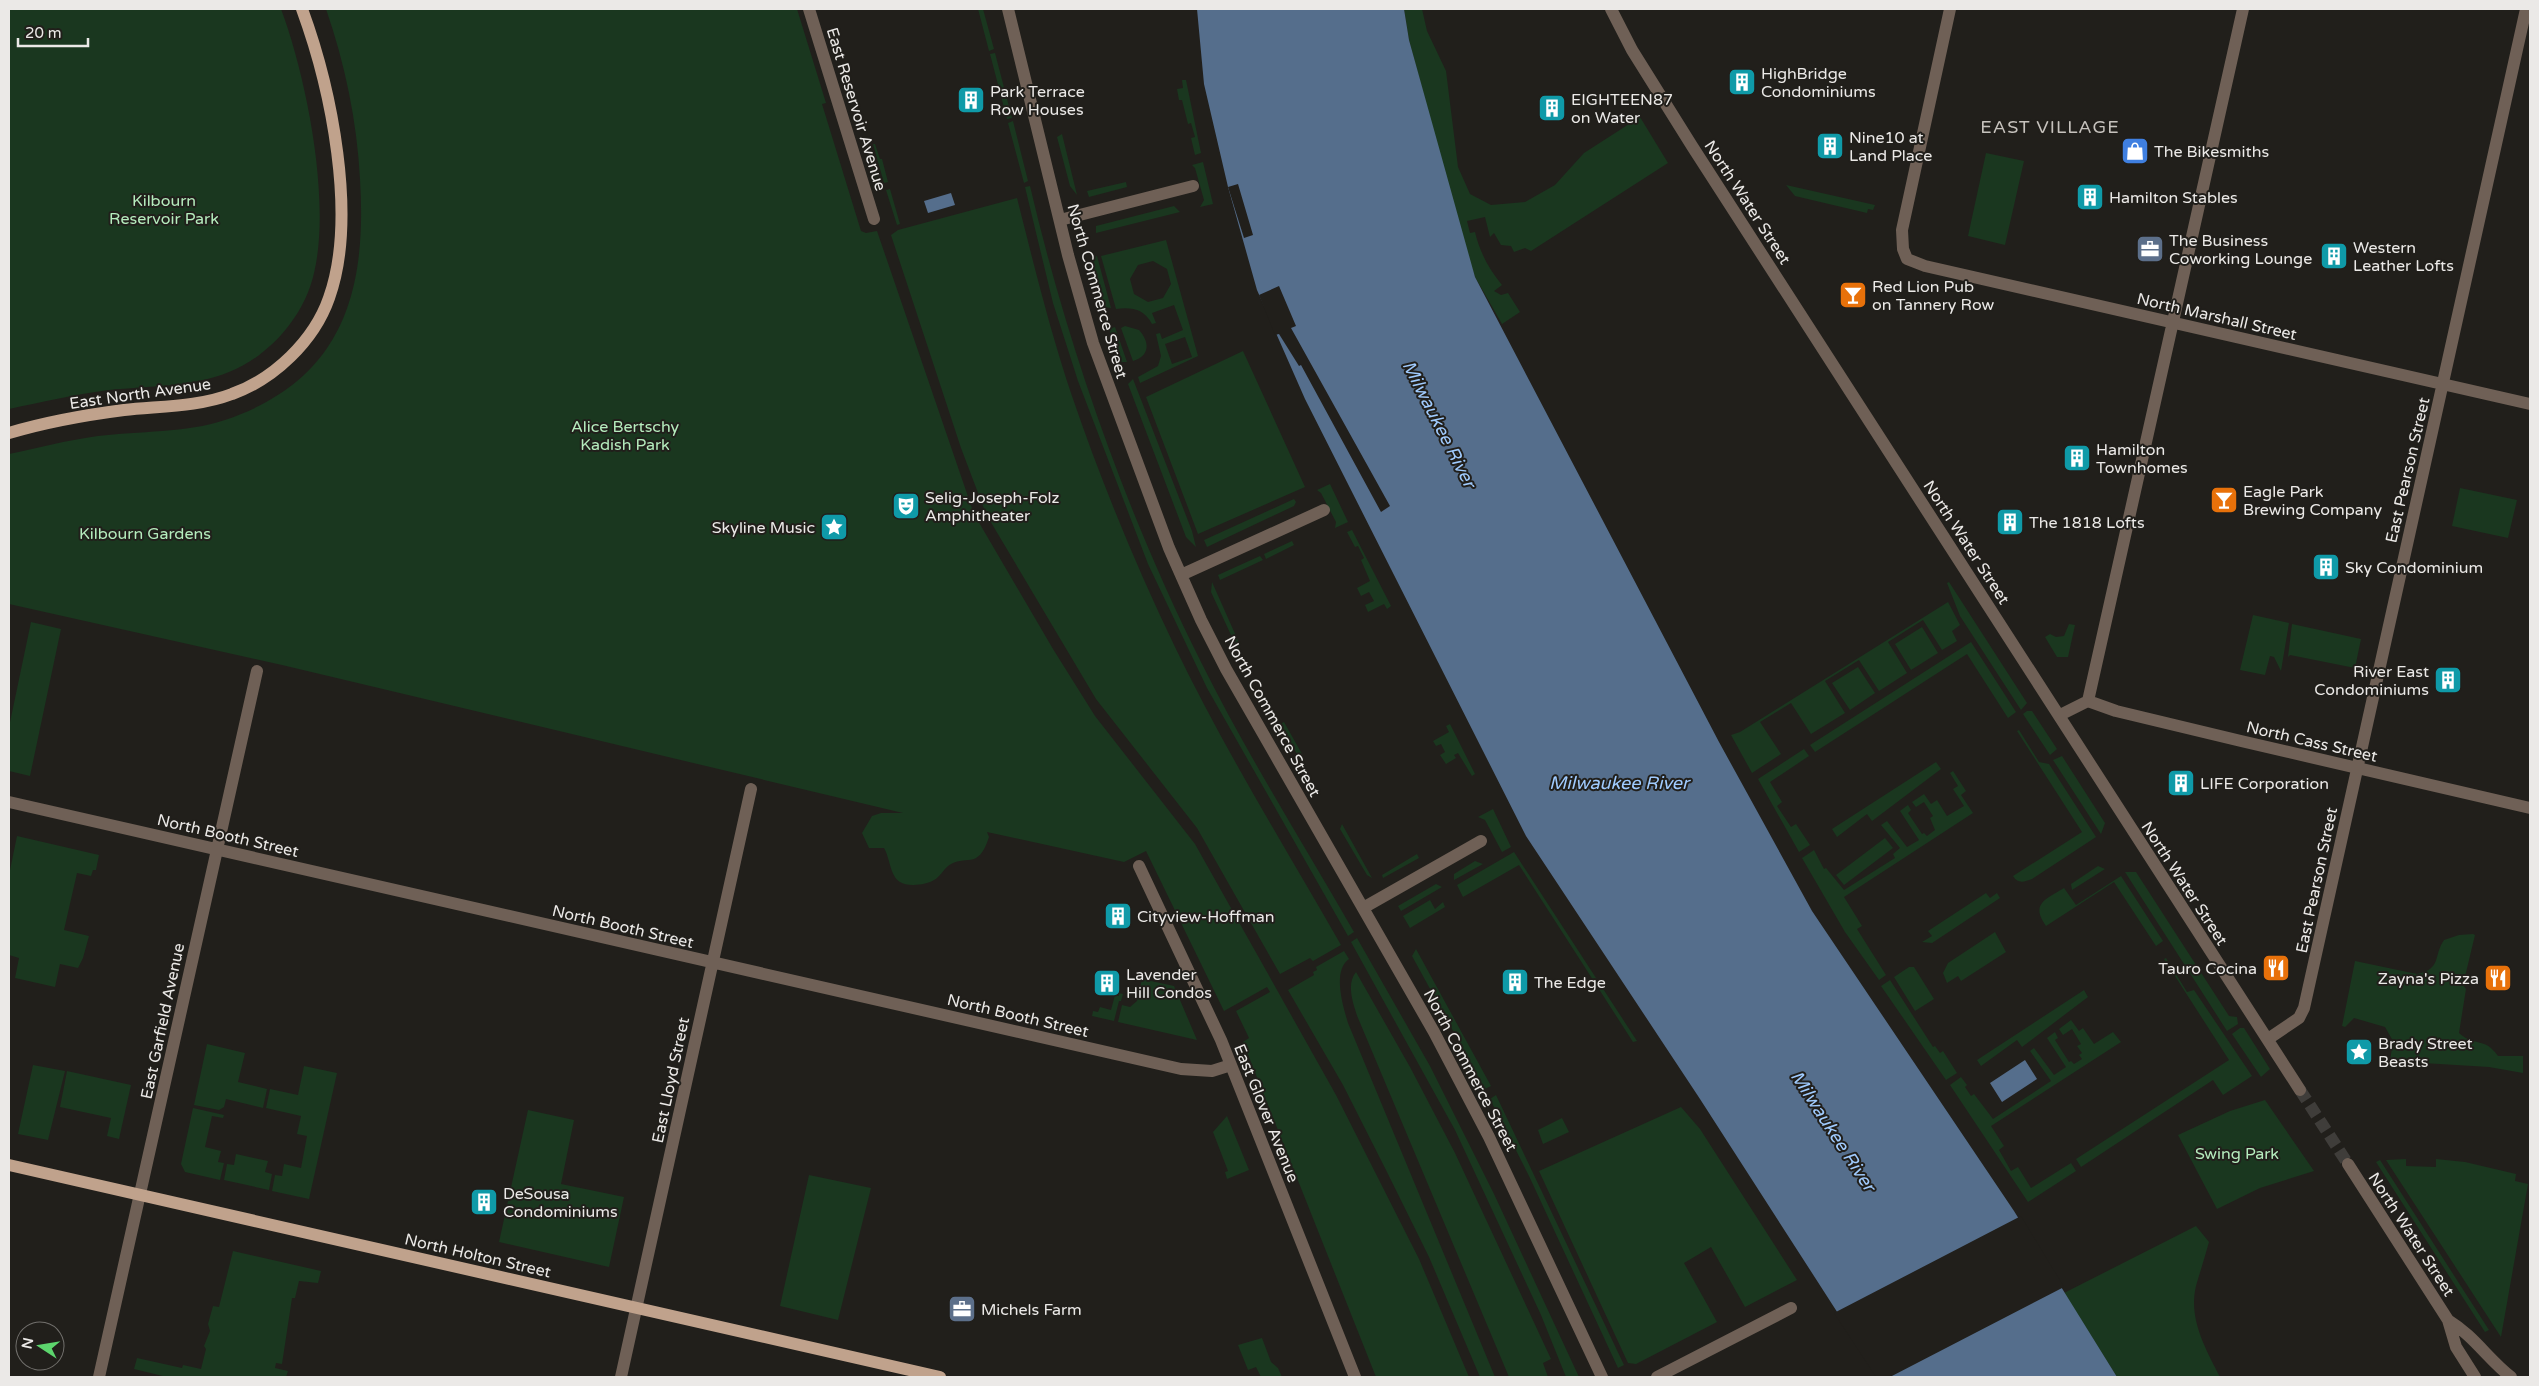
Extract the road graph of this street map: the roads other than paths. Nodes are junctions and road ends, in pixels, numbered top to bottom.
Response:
1 (302, 9) edge
2 (809, 9) edge
3 (1008, 9) edge
4 (1013, 9) edge
5 (1611, 9) edge
6 (1950, 9) edge
7 (2243, 9) edge
8 (2526, 9) edge
9 (1014, 31) junction
10 (1193, 186) dead end
11 (874, 219) dead end
12 (1060, 220) junction
13 (2173, 322) junction
14 (2442, 384) junction
15 (2530, 404) edge
16 (9, 432) edge
17 (1324, 510) dead end
18 (1181, 575) junction
19 (256, 671) dead end
20 (2088, 701) junction
21 (2060, 715) junction
22 (2357, 768) junction
23 (751, 789) dead end
24 (9, 802) edge
25 (2530, 808) edge
26 (1481, 841) dead end
27 (217, 849) junction
28 (1139, 866) dead end
29 (1363, 908) junction
30 (712, 963) junction
31 (2268, 1039) junction
32 (1231, 1065) junction
33 (2300, 1090) tunnel mouth
34 (9, 1164) edge
35 (2348, 1164) tunnel mouth
36 (140, 1194) junction
37 (636, 1308) junction
38 (1791, 1308) dead end
39 (2448, 1320) junction
40 (99, 1377) edge
41 (621, 1377) edge
42 (940, 1377) edge
43 (1355, 1377) edge
44 (1602, 1377) edge
45 (1657, 1377) edge
46 (2475, 1377) edge
47 (2511, 1377) edge

1 - 16 main road, East North Avenue
2 - 11 street, East Reservoir Avenue
3 - 9 street, North Commerce Street
4 - 9 street, North Commerce Street
5 - 21 street, North Water Street
6 - 13 street, North Marshall Street
7 - 13 street
8 - 14 street, East Pearson Street
9 - 12 street, North Commerce Street
10 - 12 street
12 - 18 street, North Commerce Street
13 - 14 street, North Marshall Street
13 - 20 street
14 - 15 street, North Marshall Street
14 - 22 street, East Pearson Street
17 - 18 street
18 - 29 street, North Commerce Street
19 - 27 street, East Garfield Avenue
20 - 21 street
20 - 22 street, North Cass Street
21 - 31 street, North Water Street
22 - 25 street, North Cass Street
22 - 31 street, East Pearson Street
23 - 30 street, East Lloyd Street
24 - 27 street, North Booth Street
26 - 29 street
27 - 30 street, North Booth Street
27 - 36 street, East Garfield Avenue
28 - 32 street, East Glover Avenue
29 - 44 street, North Commerce Street
30 - 32 street, North Booth Street
30 - 37 street, East Lloyd Street
31 - 33 street, North Water Street
32 - 43 street, East Glover Avenue
34 - 36 main road, North Holton Street
35 - 39 street, North Water Street
36 - 37 main road, North Holton Street
36 - 40 street, East Garfield Avenue
37 - 41 street, East Lloyd Street
37 - 42 main road, North Holton Street
38 - 45 street
39 - 46 street, North Water Street
39 - 47 street, North Water Street

